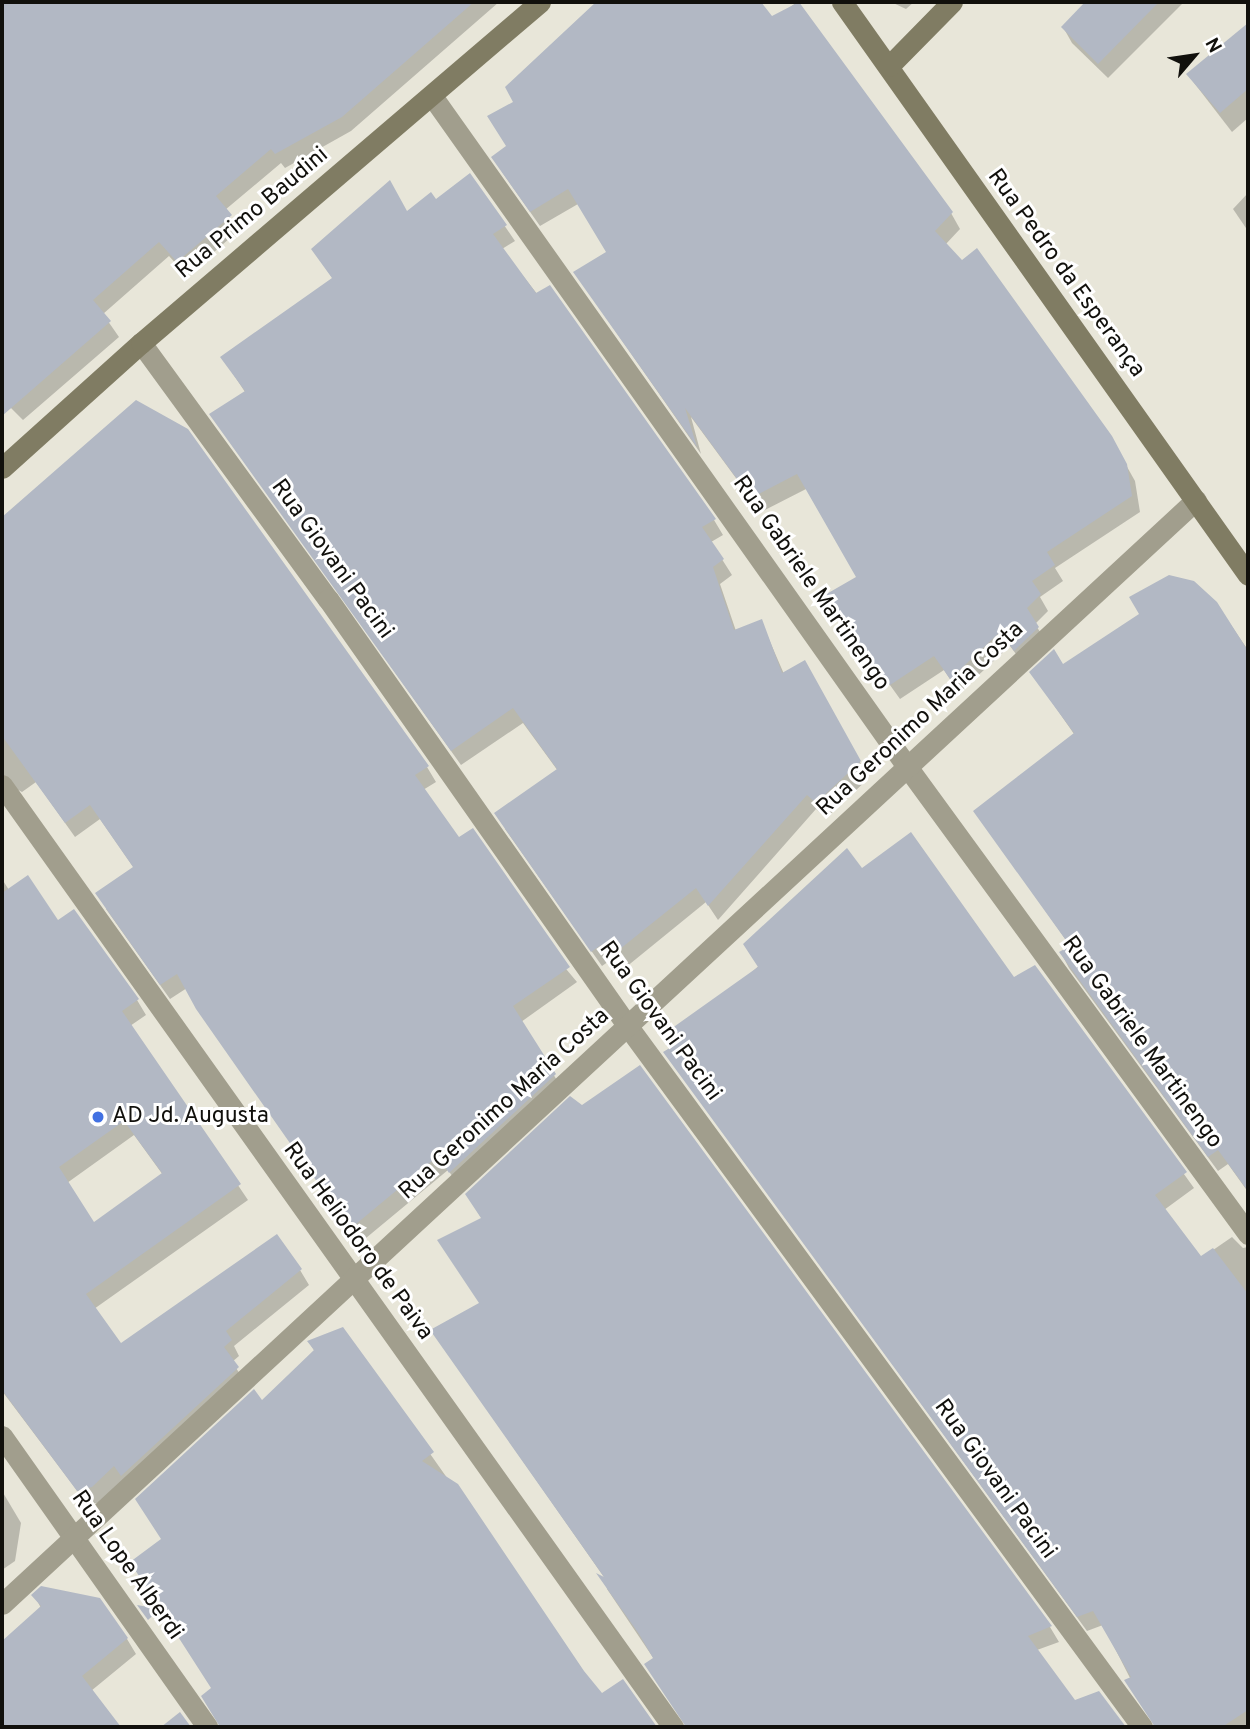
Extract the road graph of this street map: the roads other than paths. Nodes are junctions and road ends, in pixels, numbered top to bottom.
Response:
1 (540, 2) edge
2 (842, 2) edge
3 (952, 2) edge
4 (889, 66) junction
5 (432, 96) junction
6 (141, 343) junction
7 (2, 468) edge
8 (1196, 500) junction
9 (1248, 575) edge
10 (908, 768) junction
11 (2, 785) edge
12 (629, 1028) junction
13 (1248, 1234) edge
14 (352, 1280) junction
15 (2, 1436) edge
16 (73, 1537) junction
17 (2, 1604) edge
18 (206, 1727) edge
19 (673, 1727) edge
20 (1142, 1727) edge

1 - 5 street, Rua Primo Baudini
2 - 4 street, Rua Pedro da Esperança
3 - 4 street
4 - 8 street, Rua Pedro da Esperança
5 - 6 street, Rua Primo Baudini
5 - 10 street, Rua Gabriele Martinengo
6 - 7 street, Rua Primo Baudini
6 - 12 street, Rua Giovani Pacini
8 - 9 street, Rua Pedro da Esperança
8 - 10 street, Rua Geronimo Maria Costa
10 - 12 street, Rua Geronimo Maria Costa
10 - 13 street, Rua Gabriele Martinengo
11 - 14 street, Rua Heliodoro de Paiva
12 - 14 street, Rua Geronimo Maria Costa
12 - 20 street, Rua Giovani Pacini
14 - 16 street, Rua Geronimo Maria Costa
14 - 19 street, Rua Heliodoro de Paiva
15 - 16 street, Rua Lope Alberdi
16 - 17 street, Rua Geronimo Maria Costa
16 - 18 street, Rua Lope Alberdi

